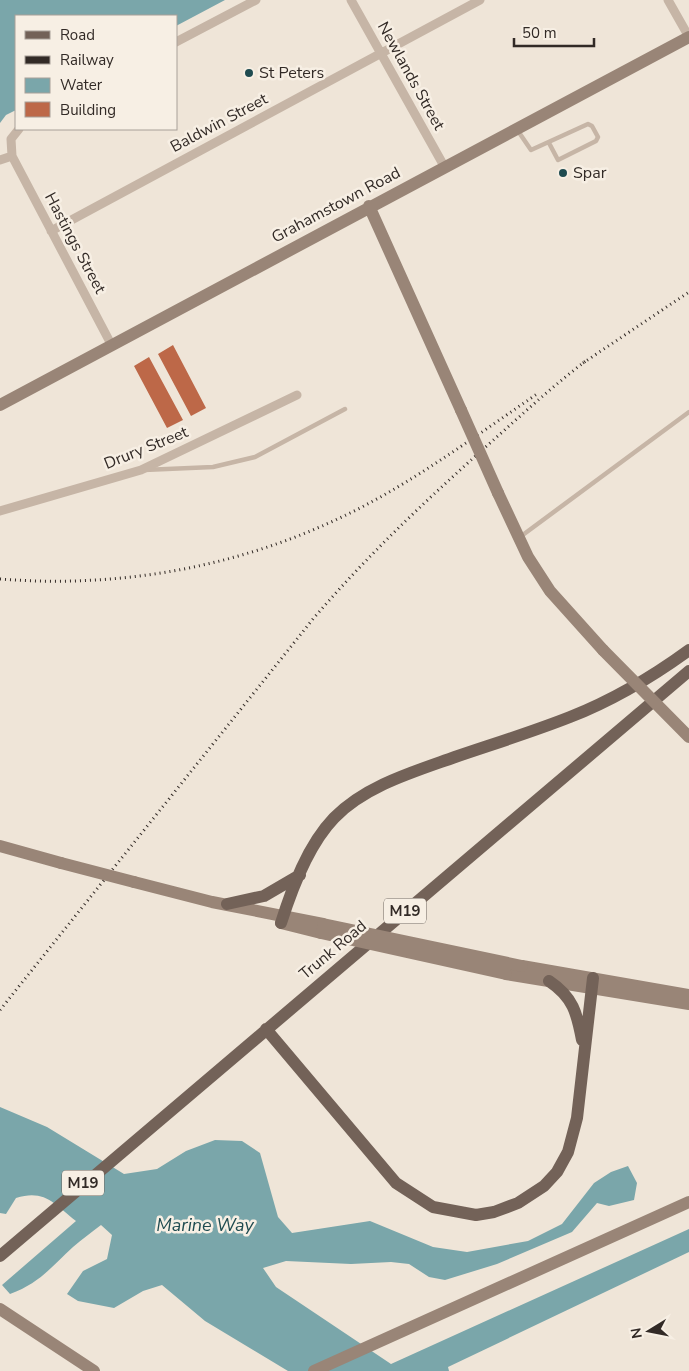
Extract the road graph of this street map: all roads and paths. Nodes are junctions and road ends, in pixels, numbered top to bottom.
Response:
1 (256, 0) edge
2 (351, 0) edge
3 (480, 0) edge
4 (668, 0) edge
5 (689, 37) edge
6 (178, 41) edge
7 (380, 53) junction
8 (516, 128) junction
9 (18, 130) edge
10 (549, 143) junction
11 (12, 156) junction
12 (0, 160) edge
13 (444, 166) junction
14 (369, 206) junction
15 (51, 231) junction
16 (111, 344) junction
17 (297, 395) dead end
18 (0, 405) edge
19 (345, 409) dead end
20 (689, 412) edge
21 (141, 470) junction
22 (0, 511) edge
23 (519, 538) junction
24 (689, 650) edge
25 (689, 671) edge
26 (689, 737) edge
27 (0, 846) edge
28 (300, 875) junction
29 (212, 902) junction
30 (227, 904) junction
31 (282, 919) junction
32 (322, 928) junction
33 (549, 981) junction
34 (592, 984) junction
35 (689, 995) edge
36 (689, 1004) edge
37 (266, 1029) junction
38 (584, 1052) junction
39 (689, 1202) edge
40 (0, 1256) edge
41 (0, 1309) edge
42 (94, 1371) edge
43 (314, 1371) edge

1 - 6 street
2 - 7 street, Newlands Street
3 - 7 street, Baldwin Street
4 - 5 street
5 - 8 main road, Grahamstown Road
7 - 13 street, Newlands Street
7 - 15 street, Baldwin Street
8 - 10 lane
8 - 13 main road, Grahamstown Road
9 - 11 street
10 - 10 lane
11 - 12 street
11 - 15 street, Hastings Street
13 - 14 main road, Grahamstown Road
14 - 16 main road, Grahamstown Road
14 - 23 main road, bridge
15 - 16 street, Hastings Street
16 - 18 main road, Grahamstown Road
17 - 21 street, Drury Street
19 - 21 lane
20 - 23 lane
21 - 22 street, Drury Street
23 - 26 main road, bridge
24 - 28 main road
25 - 37 main road, Trunk Road / M19
27 - 29 main road, bridge
28 - 30 main road
28 - 31 main road
29 - 30 main road
29 - 31 main road
30 - 31 main road
31 - 32 main road
32 - 33 main road, bridge
32 - 34 main road, bridge
33 - 34 main road
33 - 38 main road
34 - 35 main road
34 - 36 main road
34 - 38 main road
37 - 38 main road
37 - 40 main road, Trunk Road / M19
39 - 43 main road
41 - 42 main road

